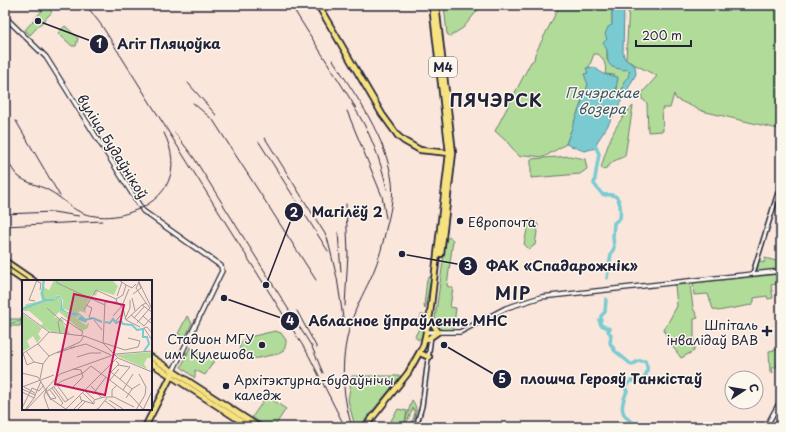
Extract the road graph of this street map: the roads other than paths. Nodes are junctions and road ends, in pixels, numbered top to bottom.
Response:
1 (318, 5) edge
2 (432, 5) edge
3 (436, 5) edge
4 (5, 17) edge
5 (451, 153) junction
6 (781, 183) edge
7 (7, 263) edge
8 (6, 269) edge
9 (781, 271) edge
10 (753, 273) junction
11 (22, 280) edge
12 (32, 280) edge
13 (432, 322) junction
14 (438, 332) junction
15 (429, 335) junction
16 (421, 353) junction
17 (152, 357) edge
18 (429, 357) junction
19 (152, 363) edge
20 (172, 373) junction
21 (781, 400) edge
22 (145, 427) edge
23 (250, 427) edge
24 (259, 427) edge
25 (365, 427) edge
26 (368, 427) edge
27 (416, 427) edge
28 (766, 427) edge

1 - 5 main road
2 - 5 main road, М4
3 - 5 main road, М4
4 - 20 main road, вуліца Будаўнікоў
5 - 13 main road, М4
5 - 15 main road, М4
6 - 10 street
7 - 8 main road
7 - 12 main road
8 - 11 main road
9 - 10 main road
10 - 14 main road
13 - 14 main road
13 - 15 main road, М4
14 - 15 main road
15 - 16 main road, М4
15 - 18 street
16 - 18 main road
16 - 25 main road, М4
16 - 26 main road, М4
17 - 20 main road
18 - 27 street
19 - 20 main road
20 - 22 main road
20 - 23 main road
20 - 24 main road
21 - 28 main road

